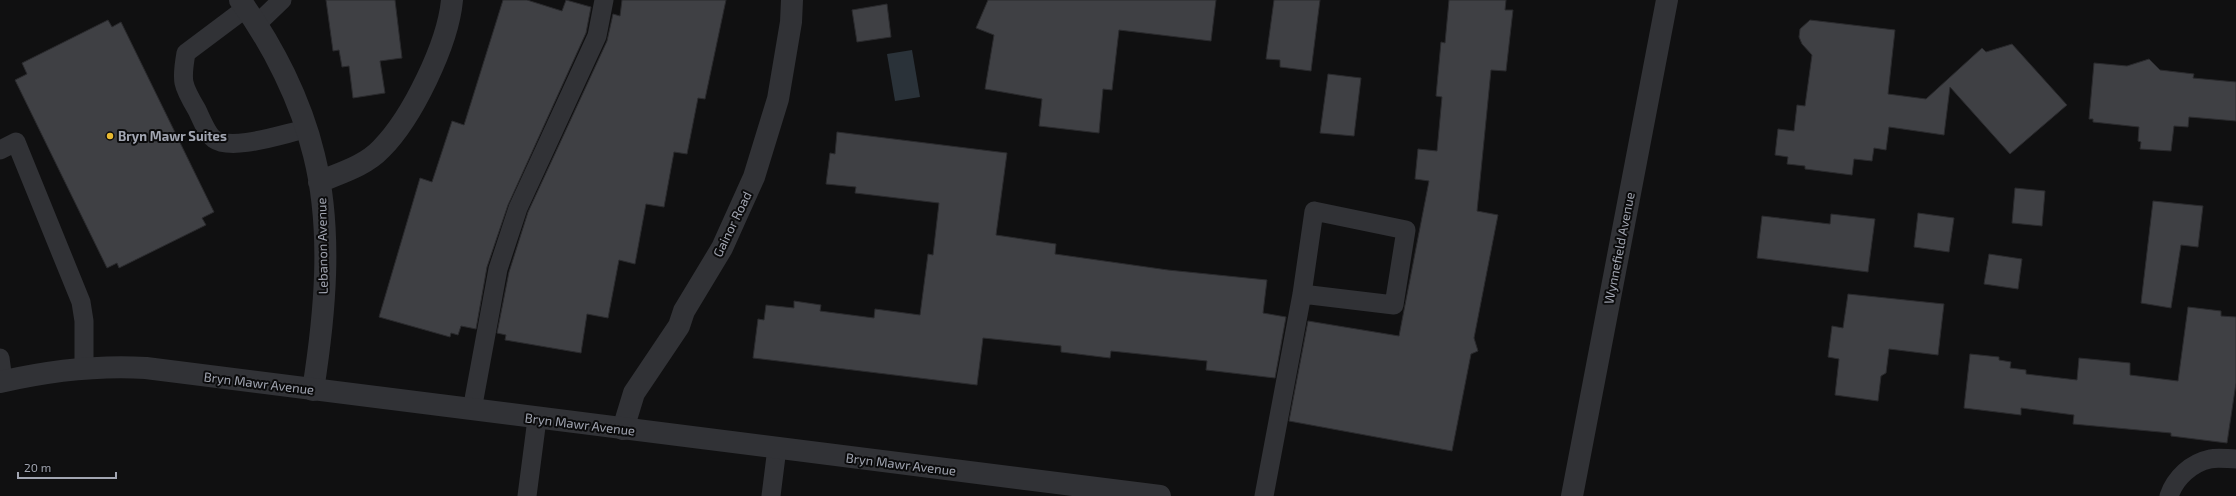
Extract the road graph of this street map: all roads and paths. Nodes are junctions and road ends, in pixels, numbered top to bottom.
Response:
1 (282, 0) edge
2 (452, 0) edge
3 (604, 0) edge
4 (792, 0) edge
5 (1667, 0) edge
6 (248, 11) edge
7 (306, 129) junction
8 (0, 150) edge
9 (319, 182) junction
10 (1302, 294) junction
11 (0, 358) edge
12 (84, 368) junction
13 (2, 382) edge
14 (313, 390) junction
15 (472, 410) junction
16 (537, 419) junction
17 (623, 429) junction
18 (777, 448) junction
19 (2236, 459) edge
20 (1064, 490) edge
21 (527, 496) edge
22 (771, 496) edge
23 (1160, 496) edge
24 (1264, 496) edge
25 (1572, 496) edge
26 (2169, 496) edge

1 - 6 lane
2 - 9 street
3 - 15 lane
4 - 17 street, Gainor Road
5 - 25 street, Wynnefield Avenue
6 - 7 street, Lebanon Avenue
6 - 7 lane
7 - 9 street, Lebanon Avenue
8 - 12 lane
9 - 14 street, Lebanon Avenue
10 - 10 lane
10 - 24 lane
11 - 13 lane
12 - 13 street, Bryn Mawr Avenue
12 - 14 street, Bryn Mawr Avenue
14 - 15 street, Bryn Mawr Avenue
15 - 16 street, Bryn Mawr Avenue
16 - 17 street, Bryn Mawr Avenue
16 - 21 lane
17 - 18 street, Bryn Mawr Avenue
18 - 20 street, Bryn Mawr Avenue
18 - 22 lane
19 - 26 lane
20 - 23 street, Bryn Mawr Avenue

